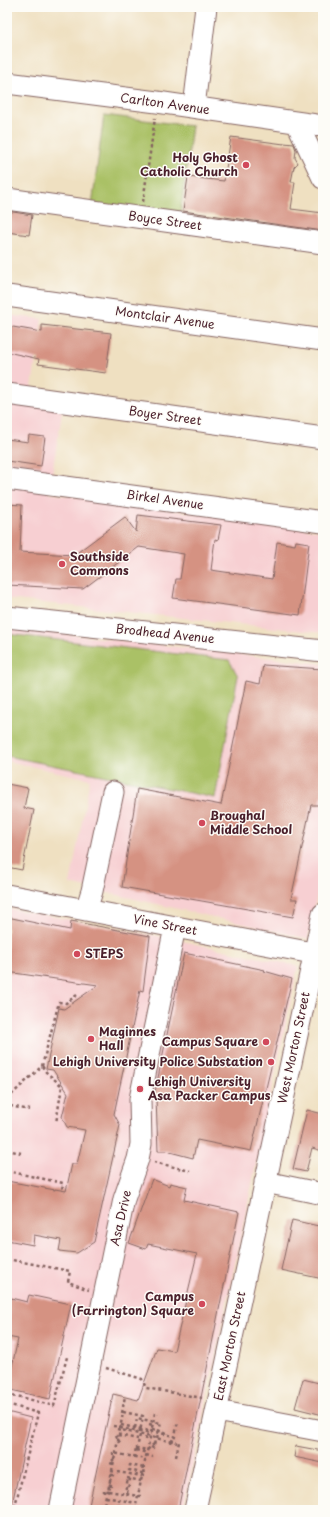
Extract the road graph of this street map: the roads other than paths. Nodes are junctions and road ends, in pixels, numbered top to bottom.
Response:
1 (206, 7) edge
2 (7, 83) edge
3 (194, 107) junction
4 (297, 123) junction
5 (323, 126) edge
6 (323, 178) edge
7 (7, 199) edge
8 (323, 243) edge
9 (7, 296) edge
10 (323, 340) edge
11 (7, 394) edge
12 (323, 438) edge
13 (7, 479) edge
14 (323, 522) edge
15 (7, 617) edge
16 (323, 651) edge
17 (113, 792) dead end
18 (7, 895) edge
19 (86, 910) junction
20 (323, 914) edge
21 (175, 926) junction
22 (319, 954) edge
23 (265, 1182) junction
24 (323, 1194) edge
25 (217, 1406) junction
26 (323, 1431) edge
27 (60, 1510) edge
28 (195, 1510) edge

1 - 3 street
2 - 3 street, Carlton Avenue
3 - 4 street, Carlton Avenue
4 - 5 street, Carlton Avenue
4 - 6 street
7 - 8 street, Boyce Street
9 - 10 street, Montclair Avenue
11 - 12 street, Boyer Street
13 - 14 street, Birkel Avenue
15 - 16 street, Brodhead Avenue
17 - 19 street
18 - 19 street, Vine Street
19 - 21 street, Vine Street
20 - 22 street, West Morton Street
21 - 22 street, Vine Street
21 - 27 street, Asa Drive
22 - 23 street, West Morton Street
23 - 24 street
23 - 25 street, East Morton Street
25 - 26 street
25 - 28 street, East Morton Street

